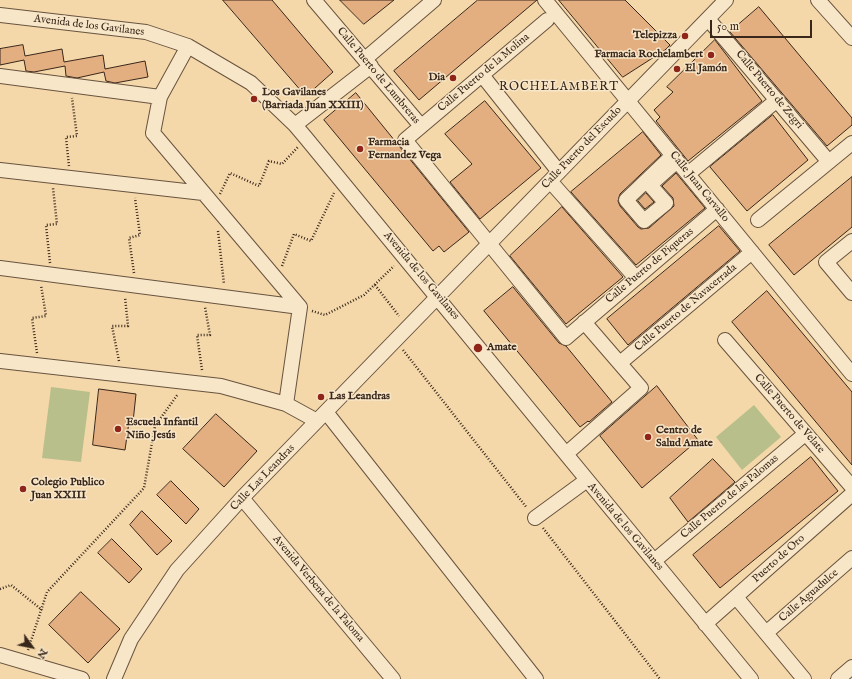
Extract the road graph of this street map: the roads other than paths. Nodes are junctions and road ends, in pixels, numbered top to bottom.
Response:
1 (314, 0) edge
2 (434, 0) edge
3 (545, 0) edge
4 (726, 0) edge
5 (818, 0) edge
6 (0, 15) edge
7 (708, 19) junction
8 (547, 20) dead end
9 (852, 38) edge
10 (188, 46) junction
11 (368, 63) junction
12 (482, 74) junction
13 (0, 76) edge
14 (160, 97) junction
15 (777, 100) junction
16 (628, 101) junction
17 (295, 125) junction
18 (421, 126) junction
19 (852, 145) edge
20 (675, 158) junction
21 (829, 162) junction
22 (0, 170) edge
23 (688, 174) junction
24 (554, 176) junction
25 (204, 193) junction
26 (717, 209) junction
27 (758, 220) dead end
28 (852, 241) edge
29 (488, 244) junction
30 (752, 252) junction
31 (0, 268) edge
32 (636, 278) junction
33 (852, 293) edge
34 (438, 296) junction
35 (300, 307) junction
36 (584, 322) junction
37 (725, 340) dead end
38 (0, 361) edge
39 (620, 363) junction
40 (852, 374) edge
41 (286, 404) junction
42 (321, 417) junction
43 (805, 434) junction
44 (566, 454) junction
45 (587, 480) junction
46 (852, 488) edge
47 (852, 494) edge
48 (242, 498) junction
49 (535, 518) dead end
50 (852, 558) edge
51 (654, 561) junction
52 (736, 597) junction
53 (705, 624) junction
54 (766, 633) junction
55 (0, 655) edge
56 (852, 667) edge
57 (43, 674) edge
58 (82, 679) edge
59 (114, 679) edge
60 (393, 679) edge
61 (536, 679) edge
62 (751, 679) edge
63 (804, 679) edge
64 (838, 679) edge

1 - 11 street, Calle Puerto de Lumbreras
2 - 11 street
3 - 16 street, Calle Juan Carvallo
4 - 7 street, Calle Puerto del Escudo
5 - 9 street
6 - 10 street, Avenida de los Gavilanes
7 - 15 street, Calle Puerto de Zegri
7 - 16 street, Calle Puerto del Escudo
8 - 12 street, Calle Puerto de la Molina
10 - 14 street
10 - 17 street, Avenida de los Gavilanes
11 - 17 street
11 - 18 street, Calle Puerto de Lumbreras
12 - 18 street, Calle Puerto de la Molina
12 - 24 street
13 - 14 street
14 - 25 street
15 - 21 street, Calle Puerto de Zegri
15 - 23 street
16 - 20 street, Calle Juan Carvallo
16 - 24 street, Calle Puerto del Escudo
17 - 34 street, Avenida de los Gavilanes
18 - 29 street, Calle Puerto de Lumbreras
19 - 21 street
20 - 20 street
20 - 23 street, Calle Juan Carvallo
21 - 27 street
22 - 25 street
23 - 26 street, Calle Juan Carvallo
24 - 29 street, Calle Puerto del Escudo
24 - 32 street
25 - 35 street
26 - 30 street, Calle Juan Carvallo
26 - 32 street, Calle Puerto de Piqueras
28 - 33 street
29 - 34 street, Calle Puerto del Escudo
29 - 36 street, Calle Puerto de Piqueras
30 - 39 street, Calle Puerto de Navacerrada
30 - 40 street, Calle Juan Carvallo
31 - 35 street
32 - 36 street, Calle Puerto de Piqueras
34 - 42 street, Calle Las Leandras
34 - 44 street, Avenida de los Gavilanes
35 - 41 street
36 - 39 street
37 - 43 street, Calle Puerto de Velate
38 - 41 street
39 - 44 street
41 - 42 street
42 - 48 street, Calle Las Leandras
42 - 61 street
43 - 46 street, Calle Puerto de Velate
43 - 51 street, Calle Puerto de las Palomas
44 - 45 street, Avenida de los Gavilanes
45 - 49 street
45 - 51 street, Avenida de los Gavilanes
47 - 52 street, Puerto de Oro
48 - 59 street, Calle Las Leandras
48 - 60 street, Avenida Verbena de la Paloma
50 - 54 street, Calle Aguadulce
51 - 53 street, Avenida de los Gavilanes
52 - 53 street, Puerto de Oro
52 - 54 street
53 - 62 street, Avenida de los Gavilanes
54 - 63 street
55 - 57 street
56 - 64 street
57 - 58 street

